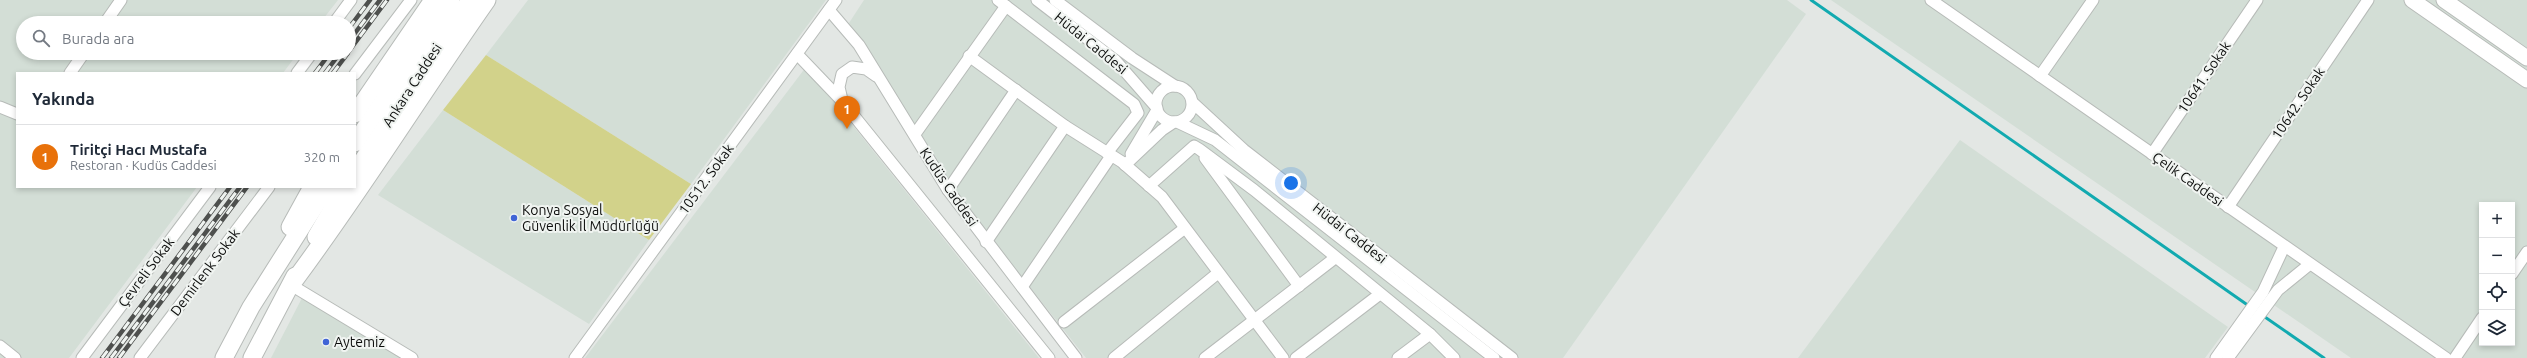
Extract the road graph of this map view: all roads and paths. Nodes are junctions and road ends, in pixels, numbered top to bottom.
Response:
1 (121, 0) edge
2 (351, 0) edge
3 (411, 0) edge
4 (433, 0) edge
5 (451, 0) edge
6 (470, 0) edge
7 (487, 0) edge
8 (836, 0) edge
9 (1037, 0) edge
10 (1055, 0) edge
11 (1931, 0) edge
12 (2093, 0) edge
13 (2257, 0) edge
14 (2368, 0) edge
15 (2412, 0) edge
16 (2444, 0) edge
17 (1002, 3) edge
18 (829, 10) junction
19 (110, 16) edge
20 (339, 16) edge
21 (797, 54) junction
22 (969, 56) junction
23 (2527, 58) edge
24 (79, 60) edge
25 (307, 60) edge
26 (71, 72) edge
27 (298, 72) edge
28 (356, 73) edge
29 (2040, 76) junction
30 (878, 77) junction
31 (2527, 80) edge
32 (1175, 86) junction
33 (1016, 90) junction
34 (842, 101) junction
35 (1192, 102) junction
36 (0, 107) edge
37 (1157, 109) junction
38 (356, 113) edge
39 (16, 114) edge
40 (1176, 122) junction
41 (1066, 126) junction
42 (915, 134) junction
43 (356, 142) edge
44 (1199, 149) junction
45 (1109, 154) junction
46 (2152, 154) junction
47 (1125, 165) junction
48 (356, 171) edge
49 (1149, 186) junction
50 (209, 188) edge
51 (268, 188) edge
52 (311, 188) edge
53 (326, 188) edge
54 (344, 188) edge
55 (948, 190) junction
56 (2228, 207) junction
57 (1185, 228) junction
58 (986, 242) junction
59 (2284, 247) junction
60 (2527, 252) edge
61 (1335, 258) junction
62 (2310, 264) junction
63 (2515, 270) edge
64 (1218, 273) junction
65 (290, 285) junction
66 (1299, 286) junction
67 (1022, 287) junction
68 (1380, 294) junction
69 (2267, 296) junction
70 (251, 307) junction
71 (1253, 320) junction
72 (1064, 322) dead end
73 (2479, 322) edge
74 (2244, 329) junction
75 (1430, 334) junction
76 (0, 346) edge
77 (15, 358) edge
78 (82, 358) edge
79 (140, 358) edge
80 (224, 358) edge
81 (252, 358) edge
82 (412, 358) edge
83 (575, 358) edge
84 (1049, 358) edge
85 (1076, 358) edge
86 (1114, 358) edge
87 (1205, 358) edge
88 (1283, 358) edge
89 (1296, 358) edge
90 (1398, 358) edge
91 (1454, 358) edge
92 (1494, 358) edge
93 (1512, 358) edge
94 (2216, 358) edge
95 (2228, 358) edge
96 (2446, 358) edge
97 (2455, 358) edge

1 - 19 street
2 - 20 street
3 - 28 street
4 - 38 highway
5 - 43 highway, Ankara Caddesi
6 - 48 highway, Ankara Caddesi
7 - 65 highway
8 - 18 street, 10512. Sokak
9 - 37 street, Hüdai Caddesi
10 - 32 street, Hüdai Caddesi
11 - 29 street, Çelik Caddesi
12 - 29 street
13 - 46 street, 10641. Sokak
14 - 56 street, 10642. Sokak
15 - 31 main road
16 - 23 main road
17 - 22 street
17 - 45 street
18 - 21 street, 10512. Sokak
18 - 30 street, Kudüs Caddesi
21 - 34 street, Kudüs Caddesi
21 - 83 street, 10512. Sokak
22 - 33 street
22 - 42 street
24 - 26 street
25 - 27 street
29 - 46 street, Çelik Caddesi
30 - 34 street
30 - 42 street, Kudüs Caddesi
32 - 35 street
32 - 37 street
33 - 41 street
33 - 55 street
34 - 84 street, Kudüs Caddesi
35 - 40 street
35 - 93 street, Hüdai Caddesi
36 - 39 street
37 - 40 street
37 - 47 street
40 - 47 street
40 - 92 street, Hüdai Caddesi
41 - 45 street
41 - 58 street
42 - 55 street, Kudüs Caddesi
44 - 49 street
44 - 61 street
44 - 66 street
45 - 47 street
45 - 67 street
46 - 56 street, Çelik Caddesi
47 - 49 street
49 - 57 street
50 - 78 street, Çevreli Sokak
51 - 79 street, Demirlenk Sokak
52 - 70 highway
53 - 70 highway
54 - 65 highway
55 - 58 street, Kudüs Caddesi
56 - 59 street, Çelik Caddesi
57 - 64 street
57 - 72 street
58 - 67 street, Kudüs Caddesi
59 - 62 street, Çelik Caddesi
59 - 69 street
60 - 63 street
61 - 66 street
61 - 68 street
62 - 69 street
62 - 96 street, Çelik Caddesi
64 - 71 street
64 - 86 street
65 - 81 highway
65 - 82 street
66 - 71 street
67 - 85 street, Kudüs Caddesi
68 - 75 street
68 - 89 street
69 - 74 street
70 - 80 highway
71 - 87 street
71 - 88 street
73 - 97 street
74 - 94 street
74 - 95 street
75 - 90 street
75 - 91 street
76 - 77 street

